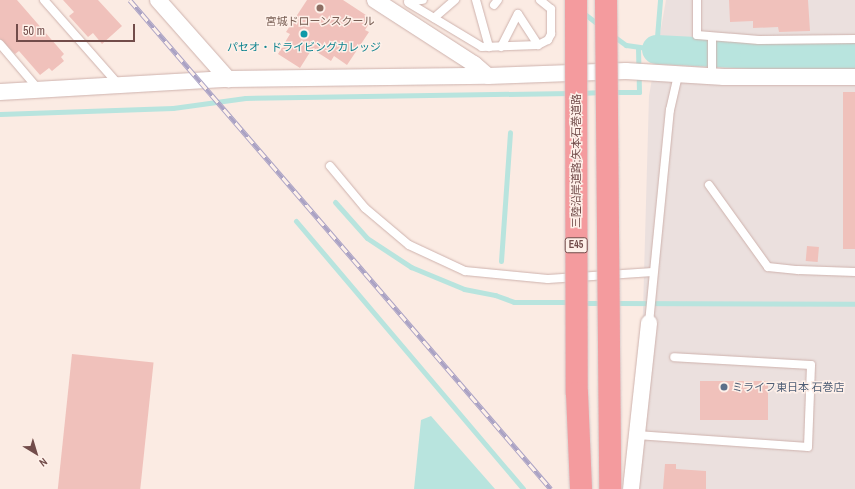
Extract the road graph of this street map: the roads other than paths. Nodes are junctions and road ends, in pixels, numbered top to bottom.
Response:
1 (44, 0) edge
2 (158, 0) edge
3 (375, 0) edge
4 (423, 0) edge
5 (455, 0) edge
6 (476, 0) edge
7 (540, 0) edge
8 (576, 0) edge
9 (606, 0) edge
10 (697, 0) edge
11 (406, 1) edge
12 (434, 18) junction
13 (712, 37) junction
14 (855, 39) edge
15 (0, 44) edge
16 (538, 45) junction
17 (489, 47) junction
18 (501, 47) junction
19 (678, 74) junction
20 (712, 75) junction
21 (488, 76) junction
22 (855, 77) edge
23 (228, 79) junction
24 (120, 86) junction
25 (39, 90) junction
26 (0, 92) edge
27 (330, 166) dead end
28 (709, 184) dead end
29 (653, 272) junction
30 (855, 272) edge
31 (649, 323) joint
32 (674, 357) dead end
33 (637, 435) junction
34 (581, 489) edge
35 (610, 489) edge
36 (631, 489) edge

1 - 24 lane
2 - 23 street
3 - 21 street
4 - 11 lane
5 - 12 lane
6 - 17 lane
7 - 16 lane
8 - 34 highway, 三陸沿岸道路;矢本石巻道路 / E45, bridge
9 - 35 highway, bridge
10 - 13 lane
11 - 12 lane
12 - 17 lane
13 - 14 lane
13 - 20 lane
15 - 25 lane
16 - 18 lane
16 - 18 lane
17 - 18 lane
19 - 20 street
19 - 21 street
19 - 29 lane
20 - 22 street
21 - 23 street
23 - 24 street
24 - 25 street
25 - 26 street
27 - 29 lane
28 - 30 lane
29 - 31 lane
31 - 33 street
32 - 33 lane
33 - 36 street

